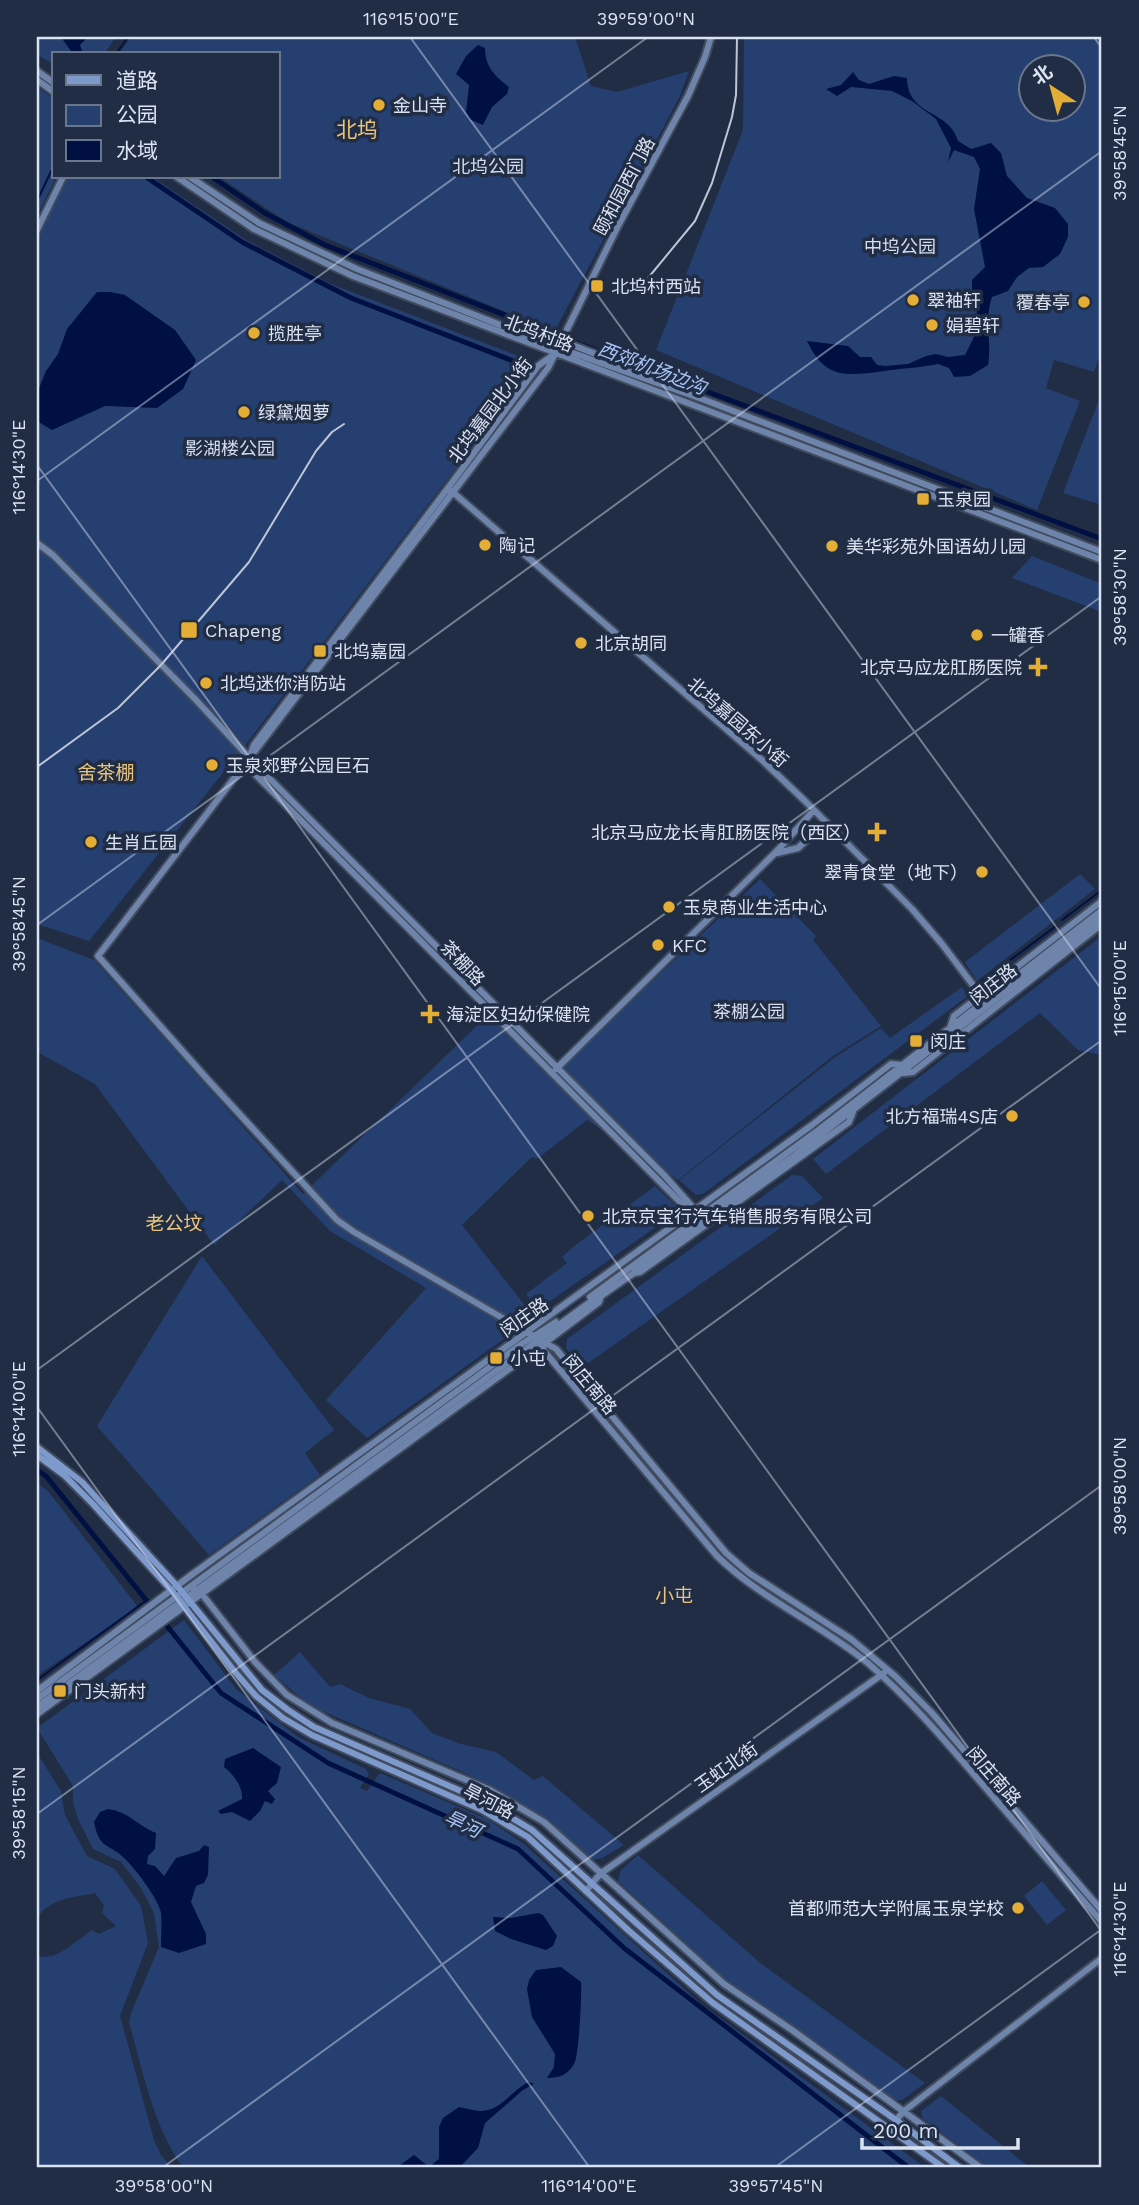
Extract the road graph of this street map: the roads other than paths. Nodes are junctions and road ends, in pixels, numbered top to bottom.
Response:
1 (711, 37) edge
2 (37, 71) edge
3 (37, 80) edge
4 (52, 82) edge
5 (52, 91) edge
6 (63, 178) edge
7 (178, 178) edge
8 (192, 178) edge
9 (37, 230) edge
10 (559, 348) junction
11 (644, 379) junction
12 (450, 490) junction
13 (37, 543) edge
14 (1102, 552) edge
15 (1102, 560) edge
16 (249, 757) junction
17 (814, 810) junction
18 (826, 822) junction
19 (775, 853) junction
20 (1102, 901) edge
21 (1102, 910) edge
22 (1102, 917) edge
23 (1102, 924) edge
24 (982, 998) junction
25 (902, 1069) junction
26 (555, 1070) junction
27 (853, 1111) junction
28 (700, 1215) junction
29 (637, 1273) junction
30 (527, 1333) junction
31 (541, 1341) junction
32 (37, 1447) edge
33 (37, 1455) edge
34 (270, 1528) junction
35 (254, 1530) junction
36 (200, 1591) junction
37 (181, 1597) junction
38 (169, 1606) junction
39 (153, 1617) junction
40 (884, 1673) junction
41 (38, 1694) edge
42 (37, 1707) edge
43 (37, 1714) edge
44 (543, 1839) junction
45 (538, 1845) junction
46 (600, 1874) junction
47 (593, 1883) junction
48 (586, 1891) junction
49 (1102, 1911) edge
50 (1102, 1922) edge
51 (1102, 1958) edge
52 (860, 2094) junction
53 (854, 2102) junction
54 (904, 2111) junction
55 (896, 2120) junction
56 (933, 2148) junction
57 (927, 2155) junction
58 (944, 2168) edge
59 (960, 2168) edge
60 (981, 2168) edge

1 - 10 street, 颐和园西门路
2 - 4 street
3 - 5 street
6 - 9 street
7 - 10 street, 北坞村路
8 - 10 street, 北坞村路
10 - 11 street, 北坞村路
10 - 11 street, 北坞村路
10 - 12 street, 北坞嘉园北小街
10 - 15 street, 北坞村路
11 - 14 street, 北坞村路
12 - 16 street, 北坞嘉园北小街
12 - 17 street, 北坞嘉园东小街
13 - 16 street, 茶棚路
16 - 26 street, 茶棚路
16 - 30 street, 北坞嘉园北小街
17 - 18 street, 北坞嘉园东小街
17 - 19 street
18 - 19 street
18 - 24 street, 北坞嘉园东小街
19 - 26 street
20 - 24 street, 闵庄路
21 - 24 street, 闵庄路
22 - 25 street, 闵庄路
23 - 25 street, 闵庄路
24 - 25 street, 闵庄路
25 - 27 street, 闵庄路
25 - 28 street, 闵庄路
26 - 28 street, 茶棚路
27 - 28 street, 闵庄路
27 - 29 street, 闵庄路
28 - 29 street, 闵庄路
28 - 30 street, 闵庄路
28 - 31 street, 闵庄路
29 - 31 street, 闵庄路
30 - 31 street
30 - 35 street, 闵庄路
31 - 34 street, 闵庄路
31 - 36 street, 闵庄路
31 - 40 street, 闵庄南路
32 - 37 main road, 旱河路
33 - 37 main road, 旱河路
34 - 35 street
34 - 37 street, 闵庄路
35 - 37 street, 闵庄路
36 - 37 street
36 - 37 street, 闵庄路
36 - 46 street, 旱河路
37 - 38 street, 闵庄路
37 - 38 street, 闵庄路
37 - 44 main road, 旱河路
37 - 45 main road, 旱河路
38 - 39 street
38 - 39 street
39 - 41 street
39 - 42 street
39 - 43 street
40 - 46 street, 玉虹北街
40 - 49 street, 闵庄南路
40 - 50 street, 闵庄南路
44 - 45 street
44 - 47 main road, 旱河路
45 - 48 main road, 旱河路
46 - 47 street, 玉虹北街
46 - 54 street, 旱河路
47 - 48 street, 玉虹北街
47 - 52 main road, 旱河路
48 - 53 main road, 旱河路
51 - 54 street
52 - 53 street
52 - 55 main road, 旱河路
53 - 57 main road, 旱河路
54 - 55 street
54 - 60 street, 旱河路
55 - 56 main road, 旱河路
56 - 57 street
56 - 59 main road, 旱河路
57 - 58 main road, 旱河路

